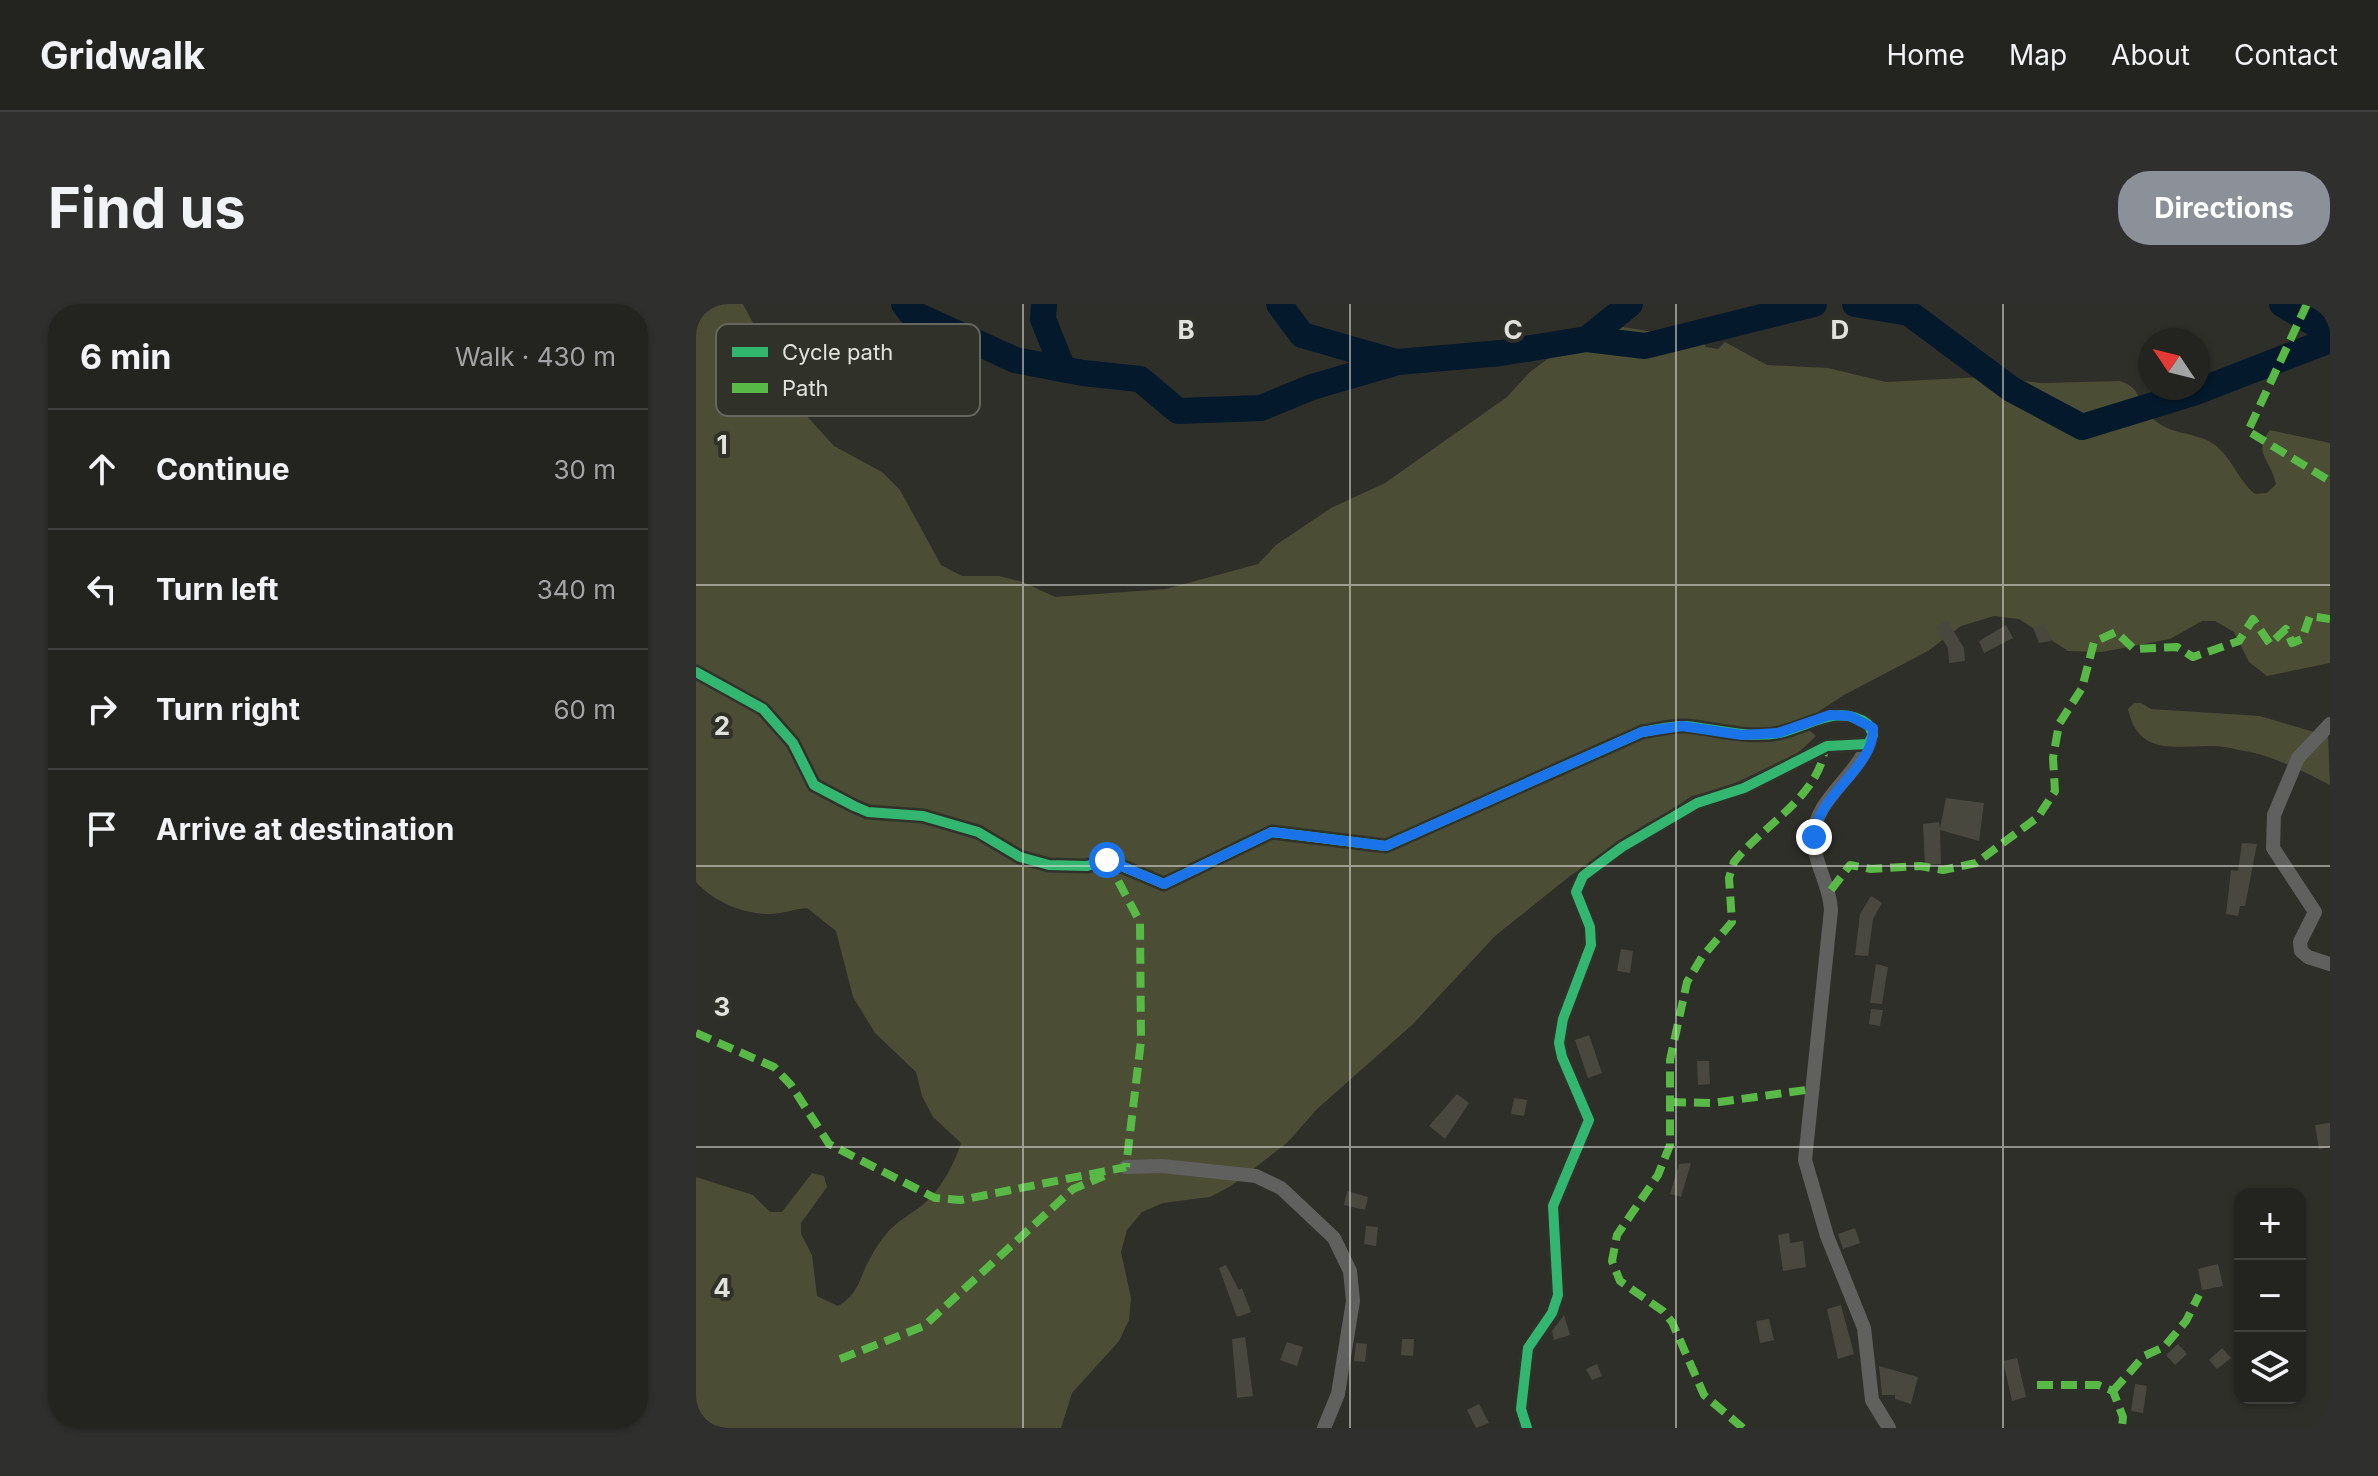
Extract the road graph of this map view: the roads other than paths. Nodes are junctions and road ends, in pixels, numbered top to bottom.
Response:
1 (696, 672) edge
2 (2330, 724) edge
3 (1868, 744) junction
4 (2330, 964) edge
5 (1126, 1167) dead end
6 (1324, 1428) edge
7 (1527, 1428) edge
8 (1889, 1428) edge

1 - 3 street
2 - 4 street
3 - 7 street
3 - 8 street
5 - 6 street

